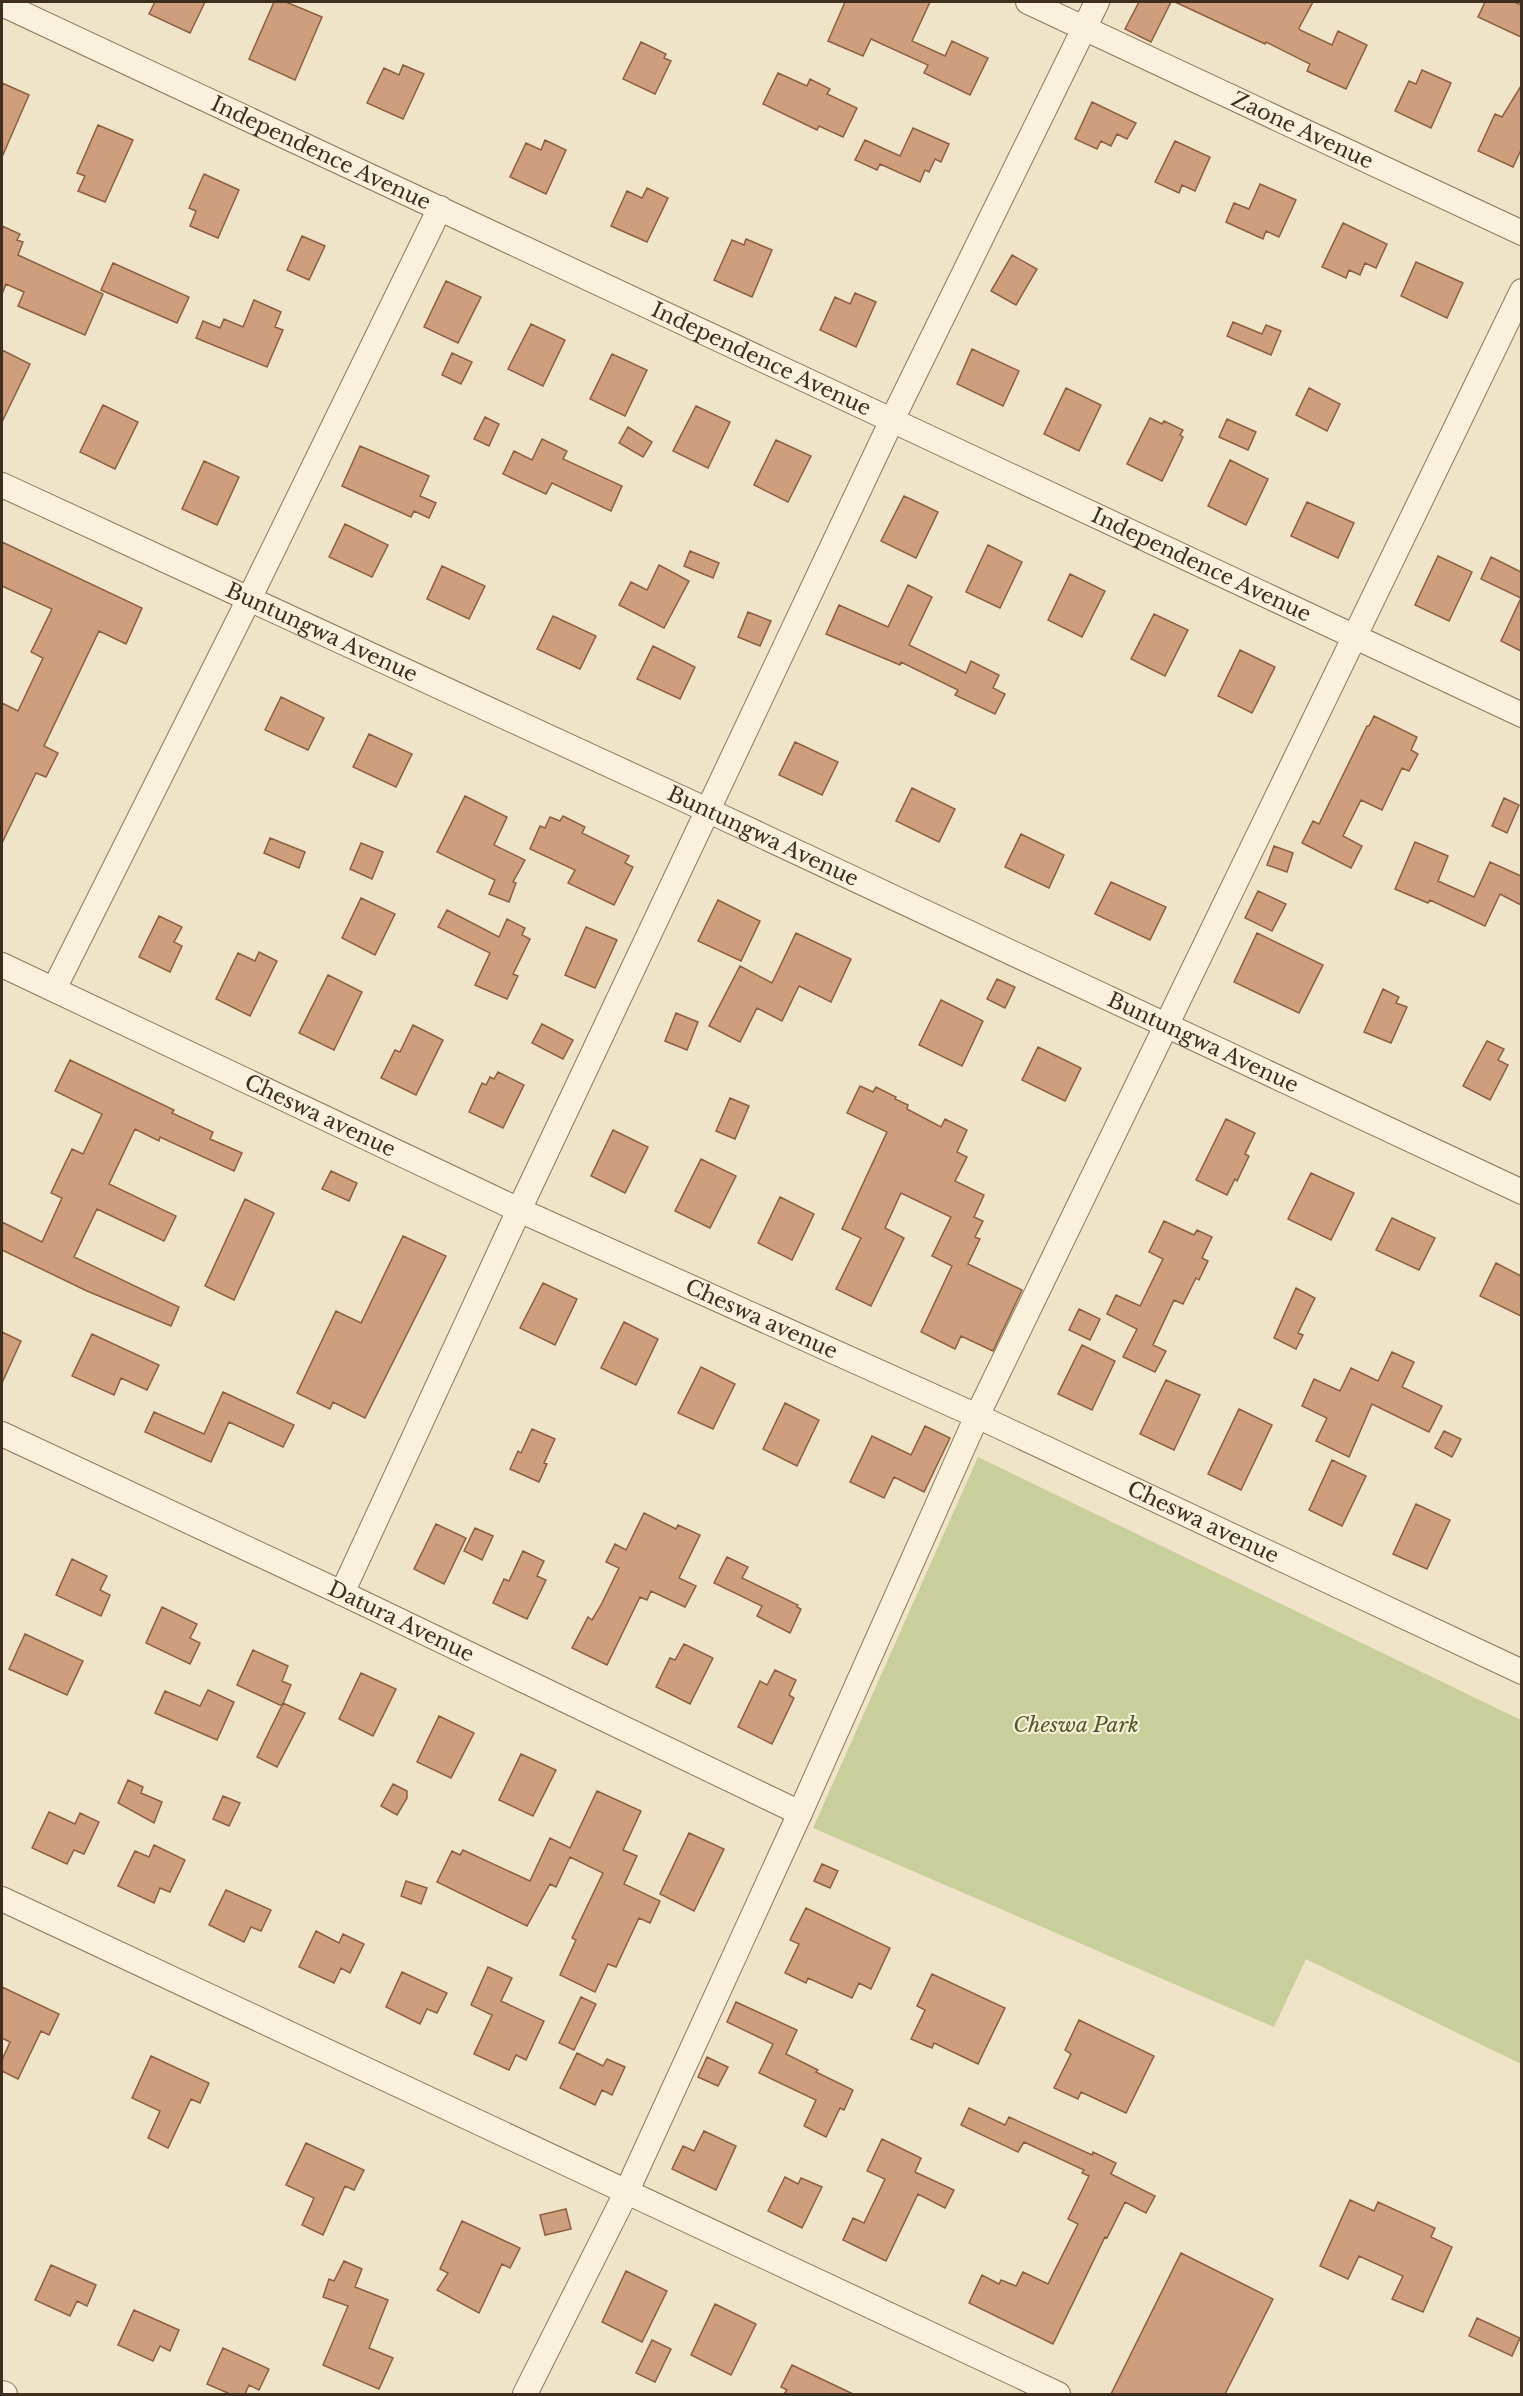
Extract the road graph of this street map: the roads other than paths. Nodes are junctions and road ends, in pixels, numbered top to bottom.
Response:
1 (1028, 2) edge
2 (2, 4) edge
3 (1091, 11) edge
4 (440, 208) junction
5 (1521, 233) edge
6 (1521, 291) edge
7 (892, 420) junction
8 (2, 485) edge
9 (250, 597) junction
10 (1354, 638) junction
11 (1521, 715) edge
12 (707, 810) junction
13 (2, 965) edge
14 (54, 989) junction
15 (1166, 1027) junction
16 (1521, 1192) edge
17 (519, 1210) junction
18 (977, 1416) junction
19 (2, 1434) edge
20 (342, 1593) junction
21 (1521, 1672) edge
22 (800, 1813) junction
23 (2, 1899) edge
24 (626, 2193) junction
25 (525, 2394) edge
26 (1058, 2394) edge

1 - 3 street, Zaone Avenue
2 - 4 street, Independence Avenue
3 - 5 street, Zaone Avenue
3 - 7 street
4 - 7 street, Independence Avenue
4 - 9 street
6 - 10 street
7 - 10 street, Independence Avenue
7 - 12 street
8 - 9 street, Buntungwa Avenue
9 - 12 street, Buntungwa Avenue
9 - 14 street
10 - 11 street, Independence Avenue
10 - 15 street
12 - 15 street, Buntungwa Avenue
12 - 17 street
13 - 14 street, Cheswa avenue
14 - 17 street, Cheswa avenue
15 - 16 street, Buntungwa Avenue
15 - 18 street
17 - 18 street, Cheswa avenue
17 - 20 street
18 - 21 street, Cheswa avenue
18 - 22 street
19 - 20 street, Datura Avenue
20 - 22 street, Datura Avenue
22 - 24 street
23 - 24 street
24 - 25 street
24 - 26 street

